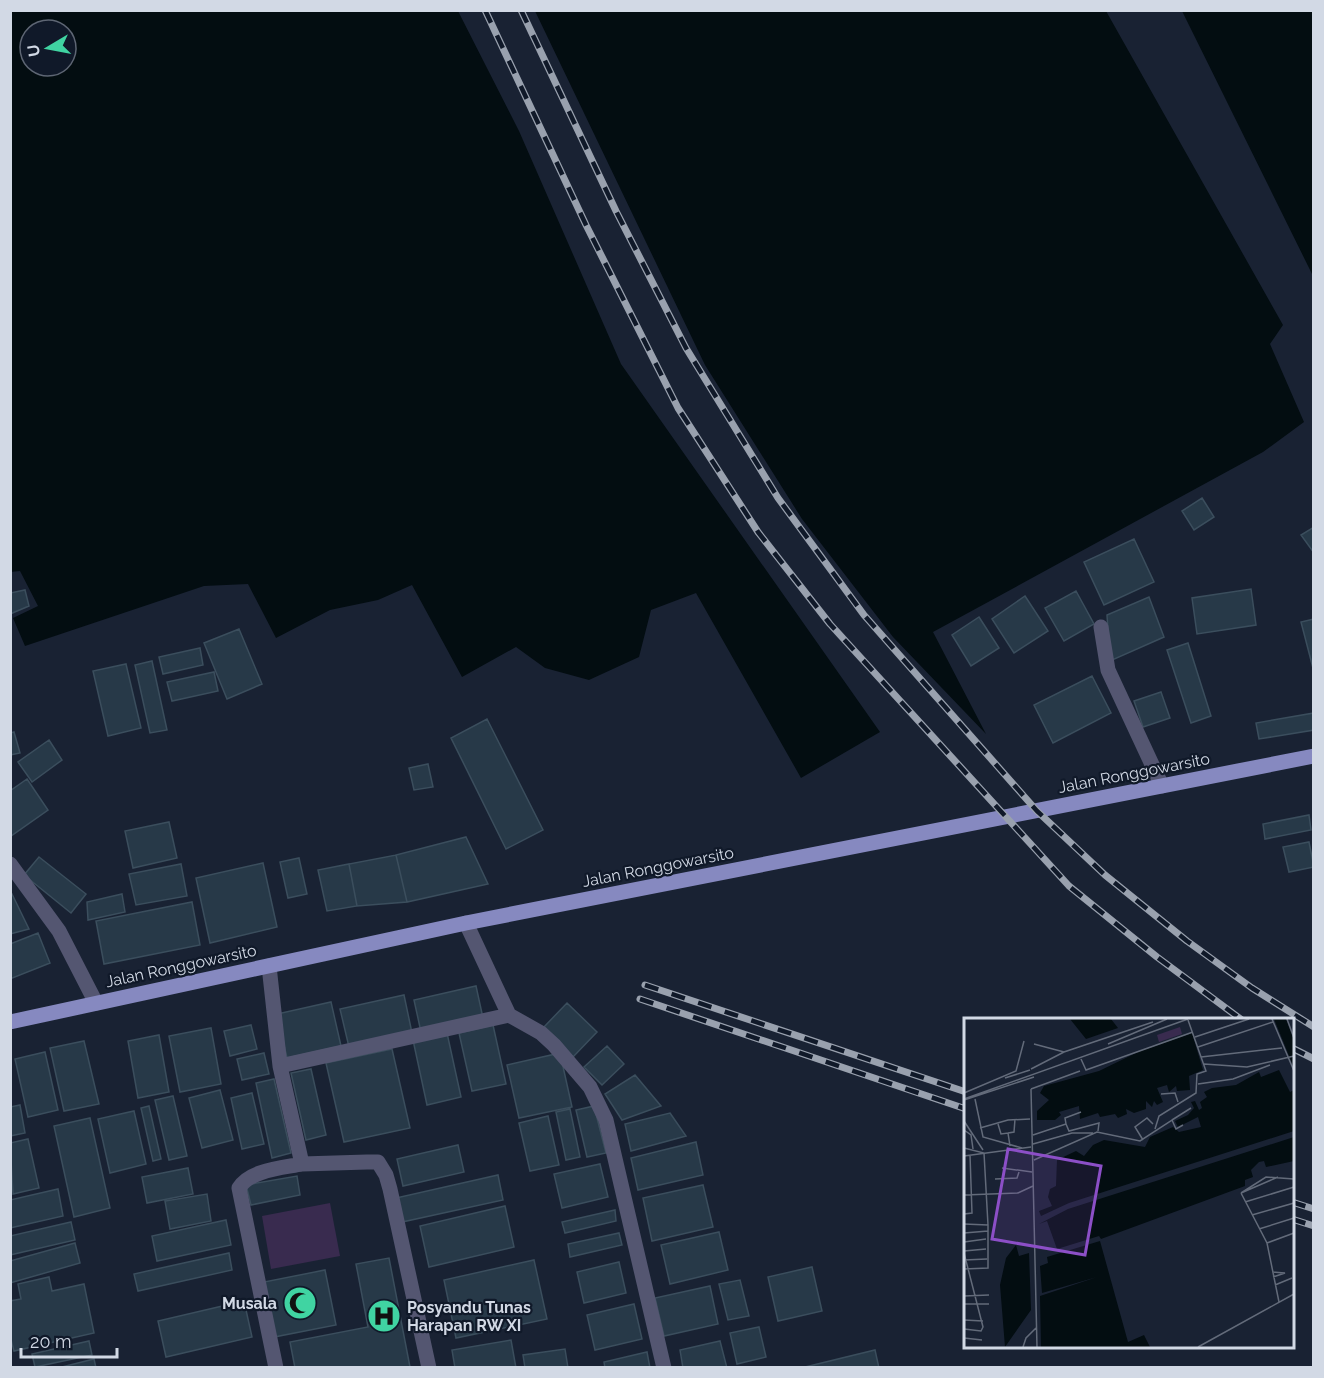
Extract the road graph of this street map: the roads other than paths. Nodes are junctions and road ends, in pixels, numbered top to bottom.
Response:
1 (1101, 627) dead end
2 (1314, 756) edge
3 (1162, 786) junction
4 (10, 864) edge
5 (466, 923) junction
6 (269, 966) junction
7 (96, 1003) junction
8 (509, 1015) junction
9 (10, 1022) edge
10 (280, 1066) junction
11 (302, 1164) junction
12 (276, 1368) edge
13 (429, 1368) edge
14 (664, 1368) edge

1 - 3 street
2 - 3 main road, Jalan Ronggowarsito
3 - 5 main road, Jalan Ronggowarsito
4 - 7 street
5 - 6 main road, Jalan Ronggowarsito
5 - 8 street
6 - 7 main road, Jalan Ronggowarsito
6 - 10 street
7 - 9 main road, Jalan Ronggowarsito
8 - 10 street
8 - 14 street
10 - 11 street
11 - 12 street
11 - 13 street

